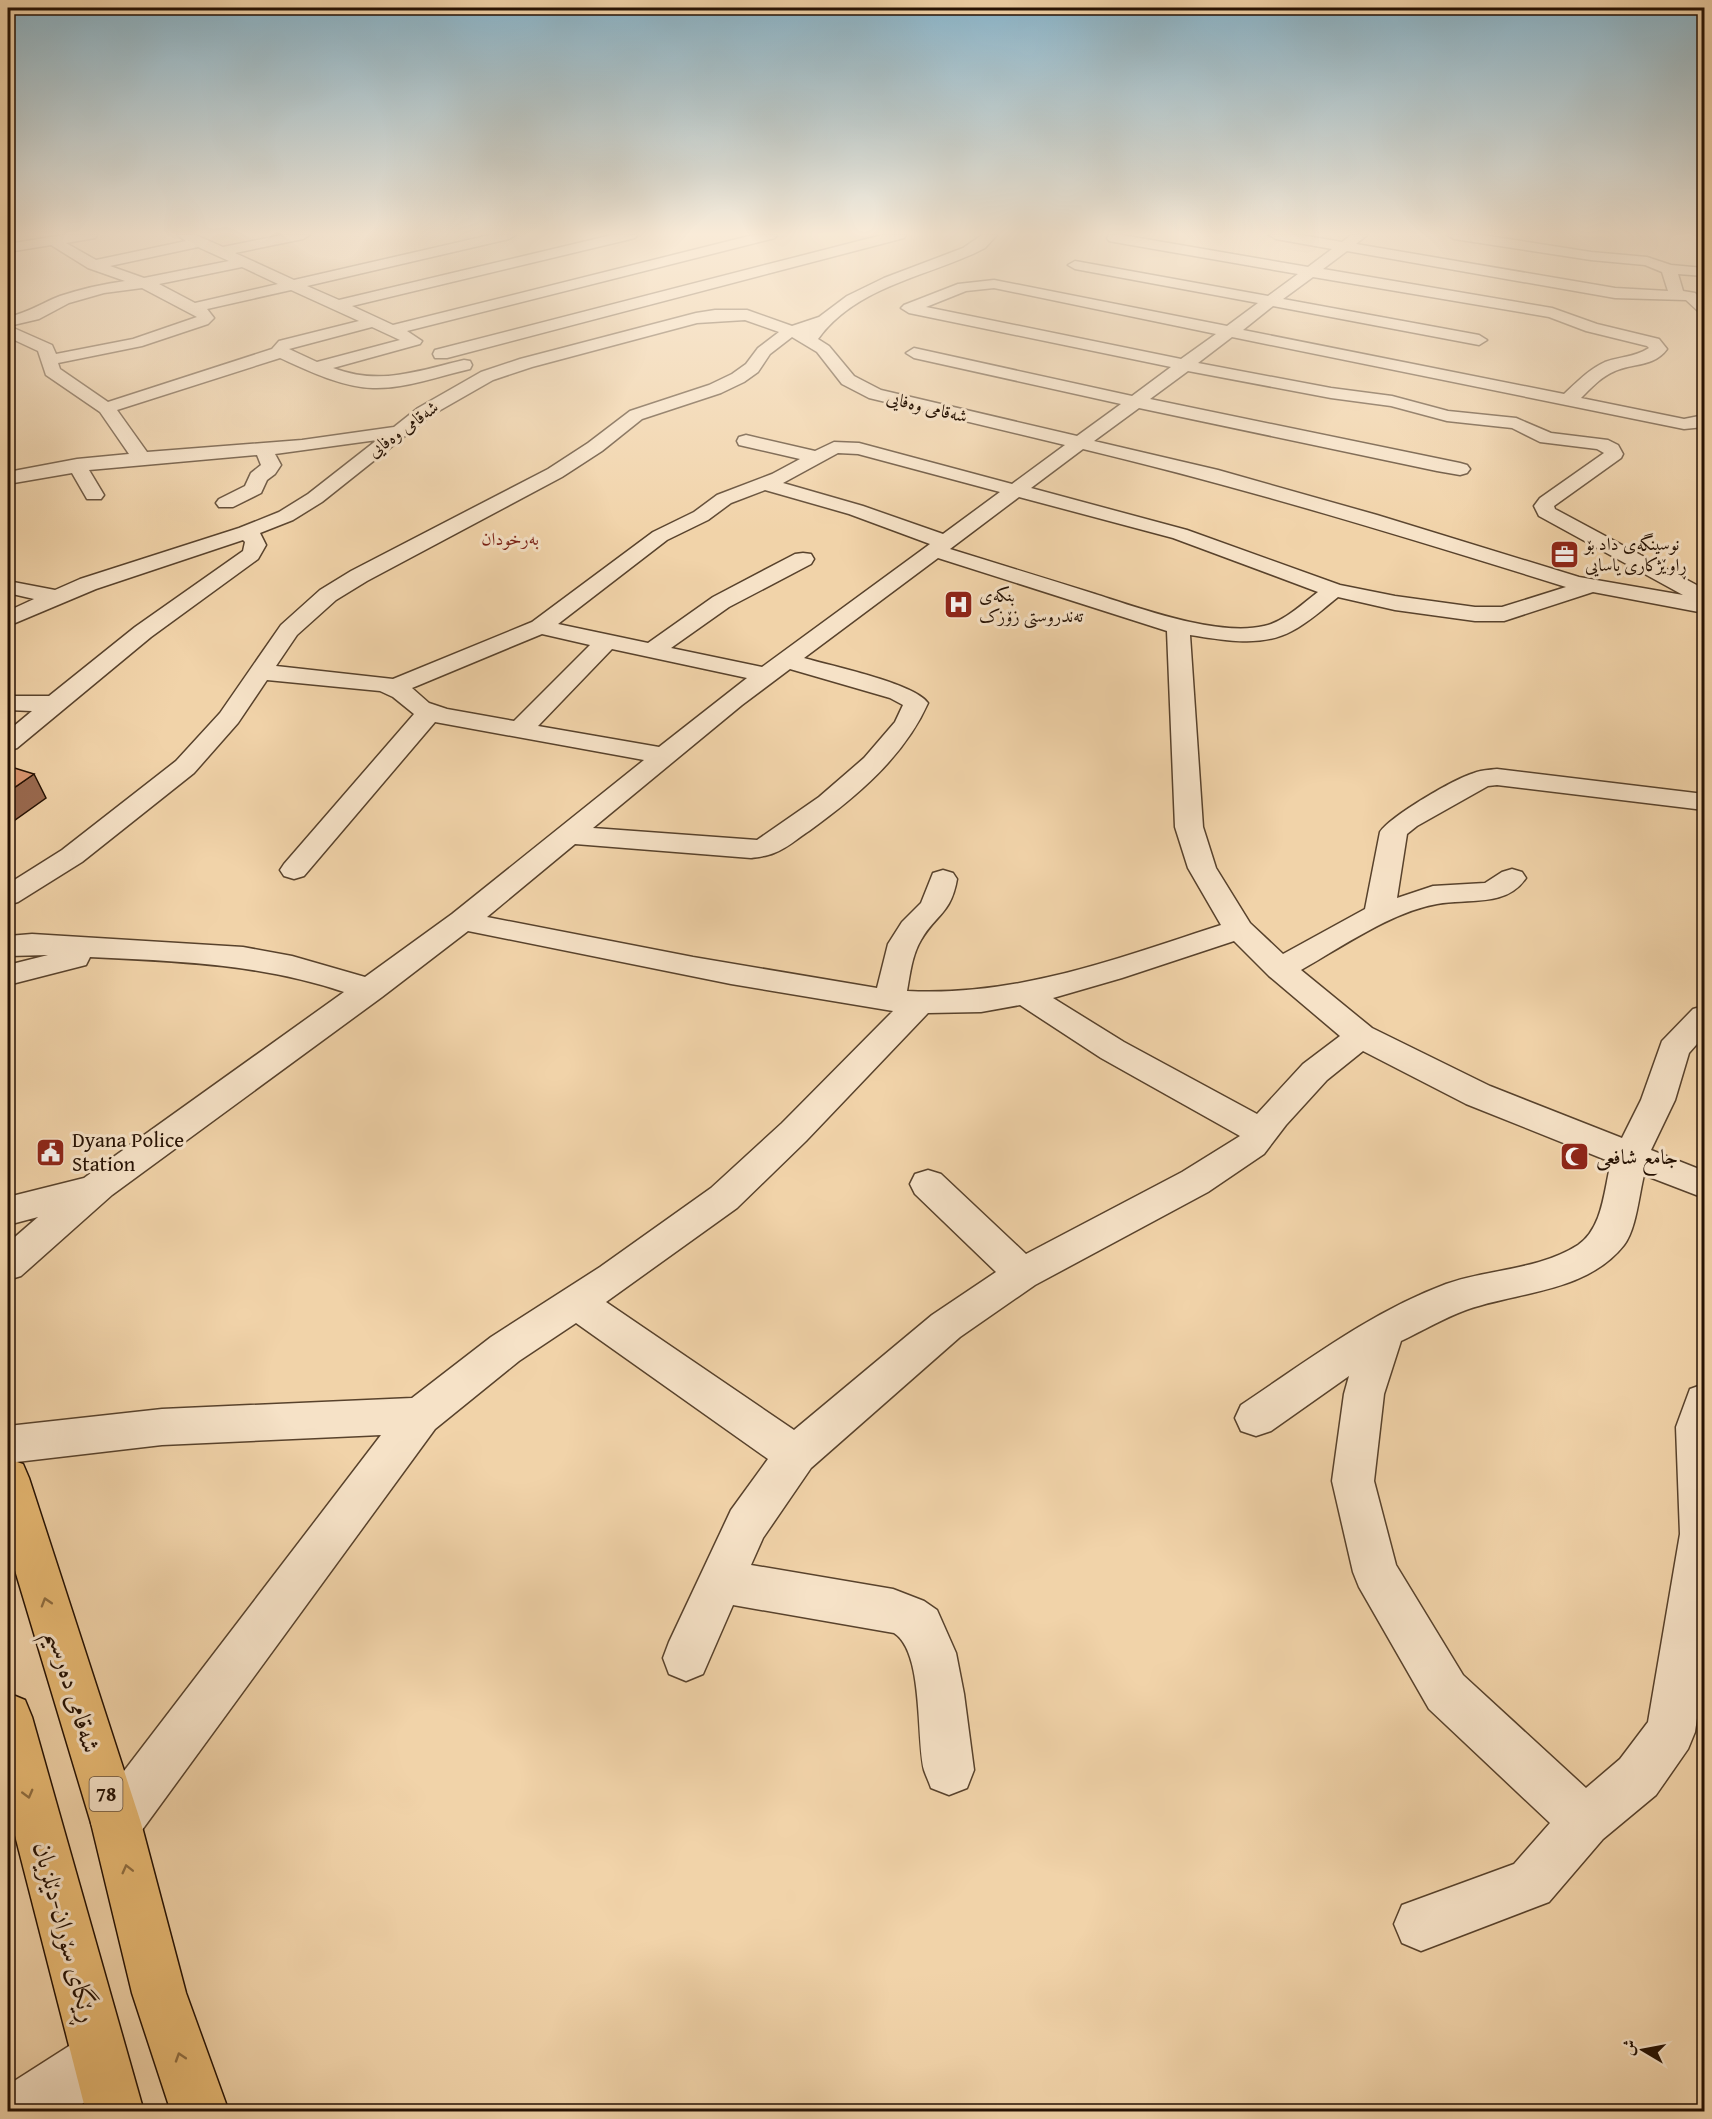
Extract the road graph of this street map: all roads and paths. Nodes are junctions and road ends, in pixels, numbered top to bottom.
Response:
1 (14, 334) edge
2 (163, 334) edge
3 (325, 334) edge
4 (400, 334) edge
5 (518, 334) edge
6 (637, 334) edge
7 (787, 334) edge
8 (797, 334) edge
9 (815, 334) edge
10 (1034, 334) edge
11 (1225, 334) edge
12 (1249, 334) edge
13 (1447, 334) edge
14 (1618, 334) edge
15 (1479, 340) dead end
16 (414, 341) junction
17 (811, 341) junction
18 (281, 352) junction
19 (914, 353) dead end
20 (441, 354) junction
21 (49, 360) junction
22 (464, 365) junction
23 (1184, 365) junction
24 (319, 367) junction
25 (487, 376) junction
26 (92, 377) dead end
27 (71, 383) junction
28 (1568, 400) junction
29 (1135, 402) junction
30 (106, 408) junction
31 (1704, 420) edge
32 (401, 430) junction
33 (336, 441) junction
34 (746, 441) dead end
35 (1078, 444) junction
36 (264, 449) junction
37 (370, 453) junction
38 (819, 457) junction
39 (141, 458) junction
40 (77, 465) junction
41 (1460, 469) dead end
42 (8, 478) edge
43 (764, 484) junction
44 (1017, 489) junction
45 (94, 495) dead end
46 (226, 503) dead end
47 (246, 532) junction
48 (941, 548) junction
49 (802, 559) dead end
50 (1591, 586) junction
51 (8, 587) edge
52 (1334, 590) junction
53 (56, 597) junction
54 (1701, 599) edge
55 (8, 619) edge
56 (540, 627) junction
57 (1178, 627) junction
58 (606, 641) junction
59 (651, 651) junction
60 (777, 668) junction
61 (259, 672) junction
62 (394, 687) junction
63 (8, 703) edge
64 (54, 704) junction
65 (430, 712) junction
66 (521, 729) junction
67 (8, 743) edge
68 (665, 756) junction
69 (1704, 802) edge
70 (571, 835) junction
71 (72, 856) junction
72 (294, 870) dead end
73 (943, 879) dead end
74 (1512, 879) dead end
75 (8, 896) edge
76 (1379, 914) junction
77 (463, 921) junction
78 (8, 922) edge
79 (1239, 929) junction
80 (8, 946) edge
81 (127, 951) junction
82 (1280, 969) junction
83 (8, 975) edge
84 (371, 990) junction
85 (1027, 995) junction
86 (904, 1002) junction
87 (1704, 1017) edge
88 (1361, 1036) junction
89 (1262, 1132) junction
90 (1630, 1157) junction
91 (928, 1184) dead end
92 (99, 1185) junction
93 (1704, 1185) edge
94 (8, 1211) edge
95 (8, 1265) edge
96 (1022, 1274) junction
97 (576, 1302) junction
98 (1384, 1331) junction
99 (1704, 1402) edge
100 (420, 1416) junction
101 (1256, 1418) dead end
102 (8, 1444) edge
103 (795, 1455) junction
104 (8, 1478) edge
105 (721, 1581) junction
106 (686, 1658) dead end
107 (8, 1717) edge
108 (949, 1770) dead end
109 (1585, 1821) junction
110 (116, 1823) junction
111 (1421, 1924) dead end
112 (100, 2059) junction
113 (18, 2112) edge
114 (115, 2112) edge
115 (200, 2112) edge

1 - 21 street
2 - 21 street
3 - 18 street
4 - 16 street
5 - 20 street
6 - 25 street, شەقامی وەفایی
7 - 61 street
8 - 17 street, شەقامی وەفایی
9 - 17 street
10 - 23 street
11 - 23 street
12 - 28 street
13 - 15 street
14 - 28 street
16 - 20 street
16 - 24 street
17 - 35 street, شەقامی وەفایی
18 - 24 street
18 - 30 street
19 - 29 street
20 - 22 street
21 - 27 street
22 - 24 street
22 - 25 street
23 - 29 street
23 - 54 street
25 - 32 street, شەقامی وەفایی
26 - 27 street
27 - 30 street
28 - 31 street
29 - 35 street
29 - 41 street
30 - 39 street
32 - 33 street
32 - 37 street, شەقامی وەفایی
33 - 36 street
33 - 37 street
34 - 38 street
35 - 44 street
35 - 50 street, شەقامی وەفایی
36 - 39 street
36 - 46 street
37 - 47 street, شەقامی وەفایی
38 - 43 street
38 - 44 street
39 - 40 street
40 - 42 street
40 - 45 street
43 - 48 street
43 - 56 street
44 - 48 street
44 - 52 street
47 - 53 street, شەقامی وەفایی
47 - 64 street
48 - 57 street
48 - 60 street
49 - 59 street
50 - 52 street
50 - 54 street, شەقامی وەفایی
51 - 53 street
52 - 57 street
53 - 55 street, شەقامی وەفایی
56 - 58 street
56 - 62 street
57 - 79 street
58 - 59 street
58 - 66 street
59 - 60 street
60 - 68 street
60 - 70 street
61 - 62 street
61 - 71 street
62 - 65 street
63 - 64 street
64 - 67 street
65 - 66 street
65 - 72 street
66 - 68 street
68 - 70 street
69 - 76 street
70 - 77 street
71 - 75 street
71 - 78 street
73 - 86 street
74 - 76 street
76 - 82 street
77 - 84 street
77 - 86 street
79 - 82 street
79 - 85 street
80 - 81 street
81 - 83 street
81 - 84 street
82 - 88 street
84 - 92 street
85 - 86 street
85 - 89 street
86 - 97 street
87 - 90 street
88 - 89 street
88 - 90 street
89 - 96 street
90 - 93 street
90 - 98 street
91 - 96 street
92 - 94 street
92 - 95 street
96 - 103 street
97 - 100 street
97 - 103 street
98 - 101 street
98 - 109 street
99 - 109 street
100 - 102 street
100 - 110 street
103 - 105 street
110 -> 104 main road, شەقامی دەرسیم / 78
105 - 106 street
105 - 108 street
107 -> 112 main road, ڕێگای سۆران-دێلزیان
109 - 111 street
115 -> 110 main road, شەقامی دەرسیم / 78
112 - 113 street
112 - 114 main road, ڕێگای سۆران-دێلزیان

